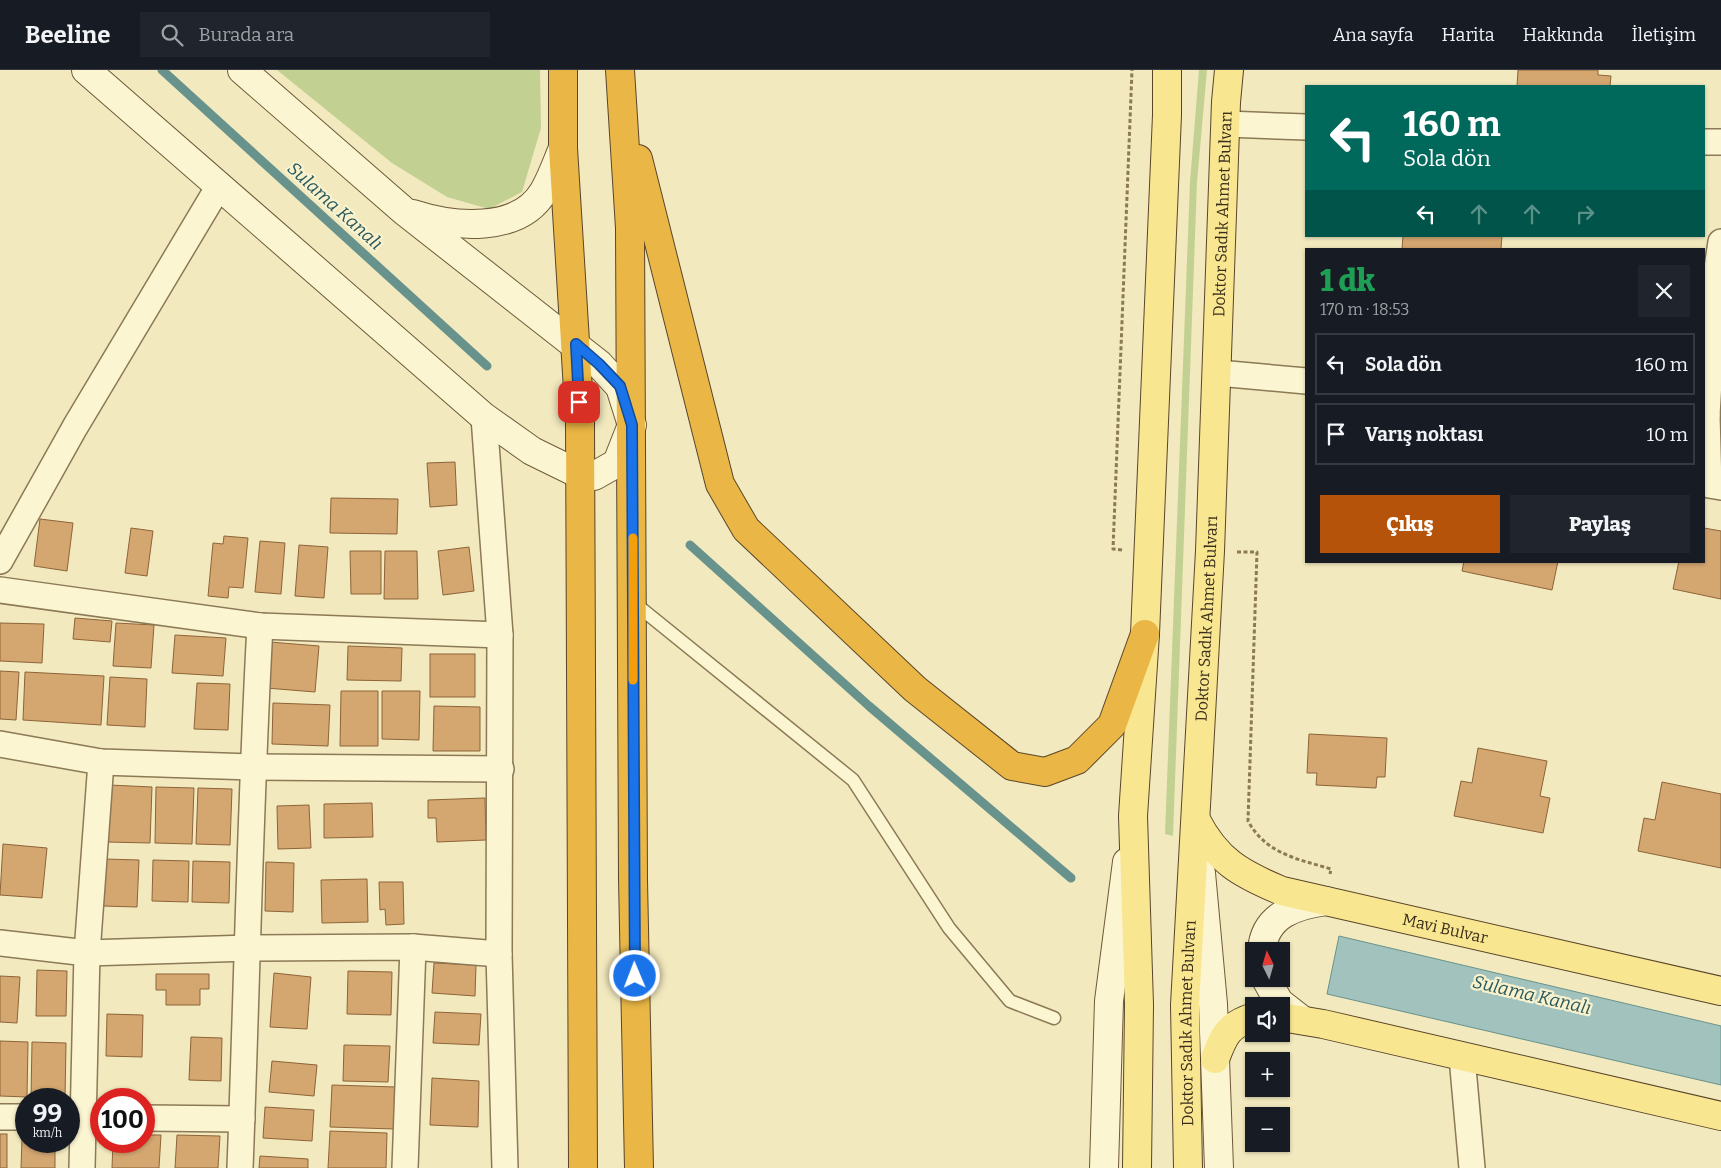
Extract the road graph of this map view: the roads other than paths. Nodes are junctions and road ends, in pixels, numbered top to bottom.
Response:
1 (86, 70) edge
2 (242, 70) edge
3 (563, 70) edge
4 (1167, 70) edge
5 (1174, 70) edge
6 (1229, 70) edge
7 (1240, 70) edge
8 (620, 79) edge
9 (1226, 113) junction
10 (1168, 115) junction
11 (1305, 127) edge
12 (1705, 142) edge
13 (1721, 142) edge
14 (563, 148) junction
15 (219, 186) junction
16 (404, 212) junction
17 (1721, 242) edge
18 (1718, 282) edge
19 (576, 344) junction
20 (1218, 373) junction
21 (1305, 381) edge
22 (1705, 415) edge
23 (484, 417) junction
24 (632, 425) junction
25 (581, 475) junction
26 (1721, 487) edge
27 (0, 561) edge
28 (0, 590) edge
29 (633, 602) junction
30 (260, 626) junction
31 (1145, 634) junction
32 (500, 635) junction
33 (0, 744) edge
34 (101, 762) junction
35 (252, 767) junction
36 (501, 769) junction
37 (1133, 816) junction
38 (1196, 820) junction
39 (1327, 892) junction
40 (1264, 942) edge
41 (0, 943) edge
42 (413, 947) junction
43 (249, 948) junction
44 (87, 953) junction
45 (499, 954) junction
46 (1271, 988) edge
47 (1721, 991) edge
48 (1054, 1018) dead end
49 (1292, 1018) edge
50 (1245, 1019) edge
51 (1462, 1057) junction
52 (1215, 1059) junction
53 (1721, 1116) edge
54 (0, 1117) edge
55 (15, 1117) edge
56 (85, 1118) edge
57 (155, 1118) edge
58 (242, 1119) junction
59 (82, 1168) edge
60 (240, 1168) edge
61 (405, 1168) edge
62 (505, 1168) edge
63 (583, 1168) edge
64 (639, 1168) edge
65 (1104, 1168) edge
66 (1137, 1168) edge
67 (1188, 1168) edge
68 (1219, 1168) edge
69 (1472, 1168) edge

1 - 15 main road
2 - 16 main road
3 - 14 highway
4 - 10 main road
5 - 10 main road
6 - 9 main road, Doktor Sadık Ahmet Bulvarı
7 - 9 main road
8 - 24 highway
8 - 31 highway
9 - 11 street
9 - 20 main road, Doktor Sadık Ahmet Bulvarı
10 - 31 main road
12 - 13 street
14 - 16 main road
14 - 19 highway
15 - 23 main road
15 - 27 street
16 - 19 main road
17 - 18 street
18 - 22 street
19 - 24 main road
19 - 25 highway
20 - 21 street
20 - 38 main road, Doktor Sadık Ahmet Bulvarı
22 - 26 street
23 - 25 main road
23 - 32 street
24 - 25 main road
24 - 29 highway
25 - 63 highway
28 - 30 street
29 - 48 lane
29 - 64 highway
30 - 32 street
30 - 35 street
31 - 37 main road
32 - 36 street
33 - 34 street
34 - 35 street
34 - 44 street
35 - 36 street
35 - 43 street
36 - 45 street
37 - 65 main road
37 - 66 main road
38 - 39 main road, Mavi Bulvar
38 - 52 main road
38 - 67 main road, Doktor Sadık Ahmet Bulvarı
39 - 40 main road
39 - 47 main road, Mavi Bulvar
41 - 44 street
42 - 43 street
42 - 45 street
42 - 61 street
43 - 44 street
43 - 58 street
44 - 56 street
45 - 62 street
46 - 49 main road
49 - 51 main road
50 - 52 main road
51 - 53 main road
51 - 69 street
52 - 68 main road
54 - 55 street
56 - 59 street
57 - 58 street
58 - 60 street

